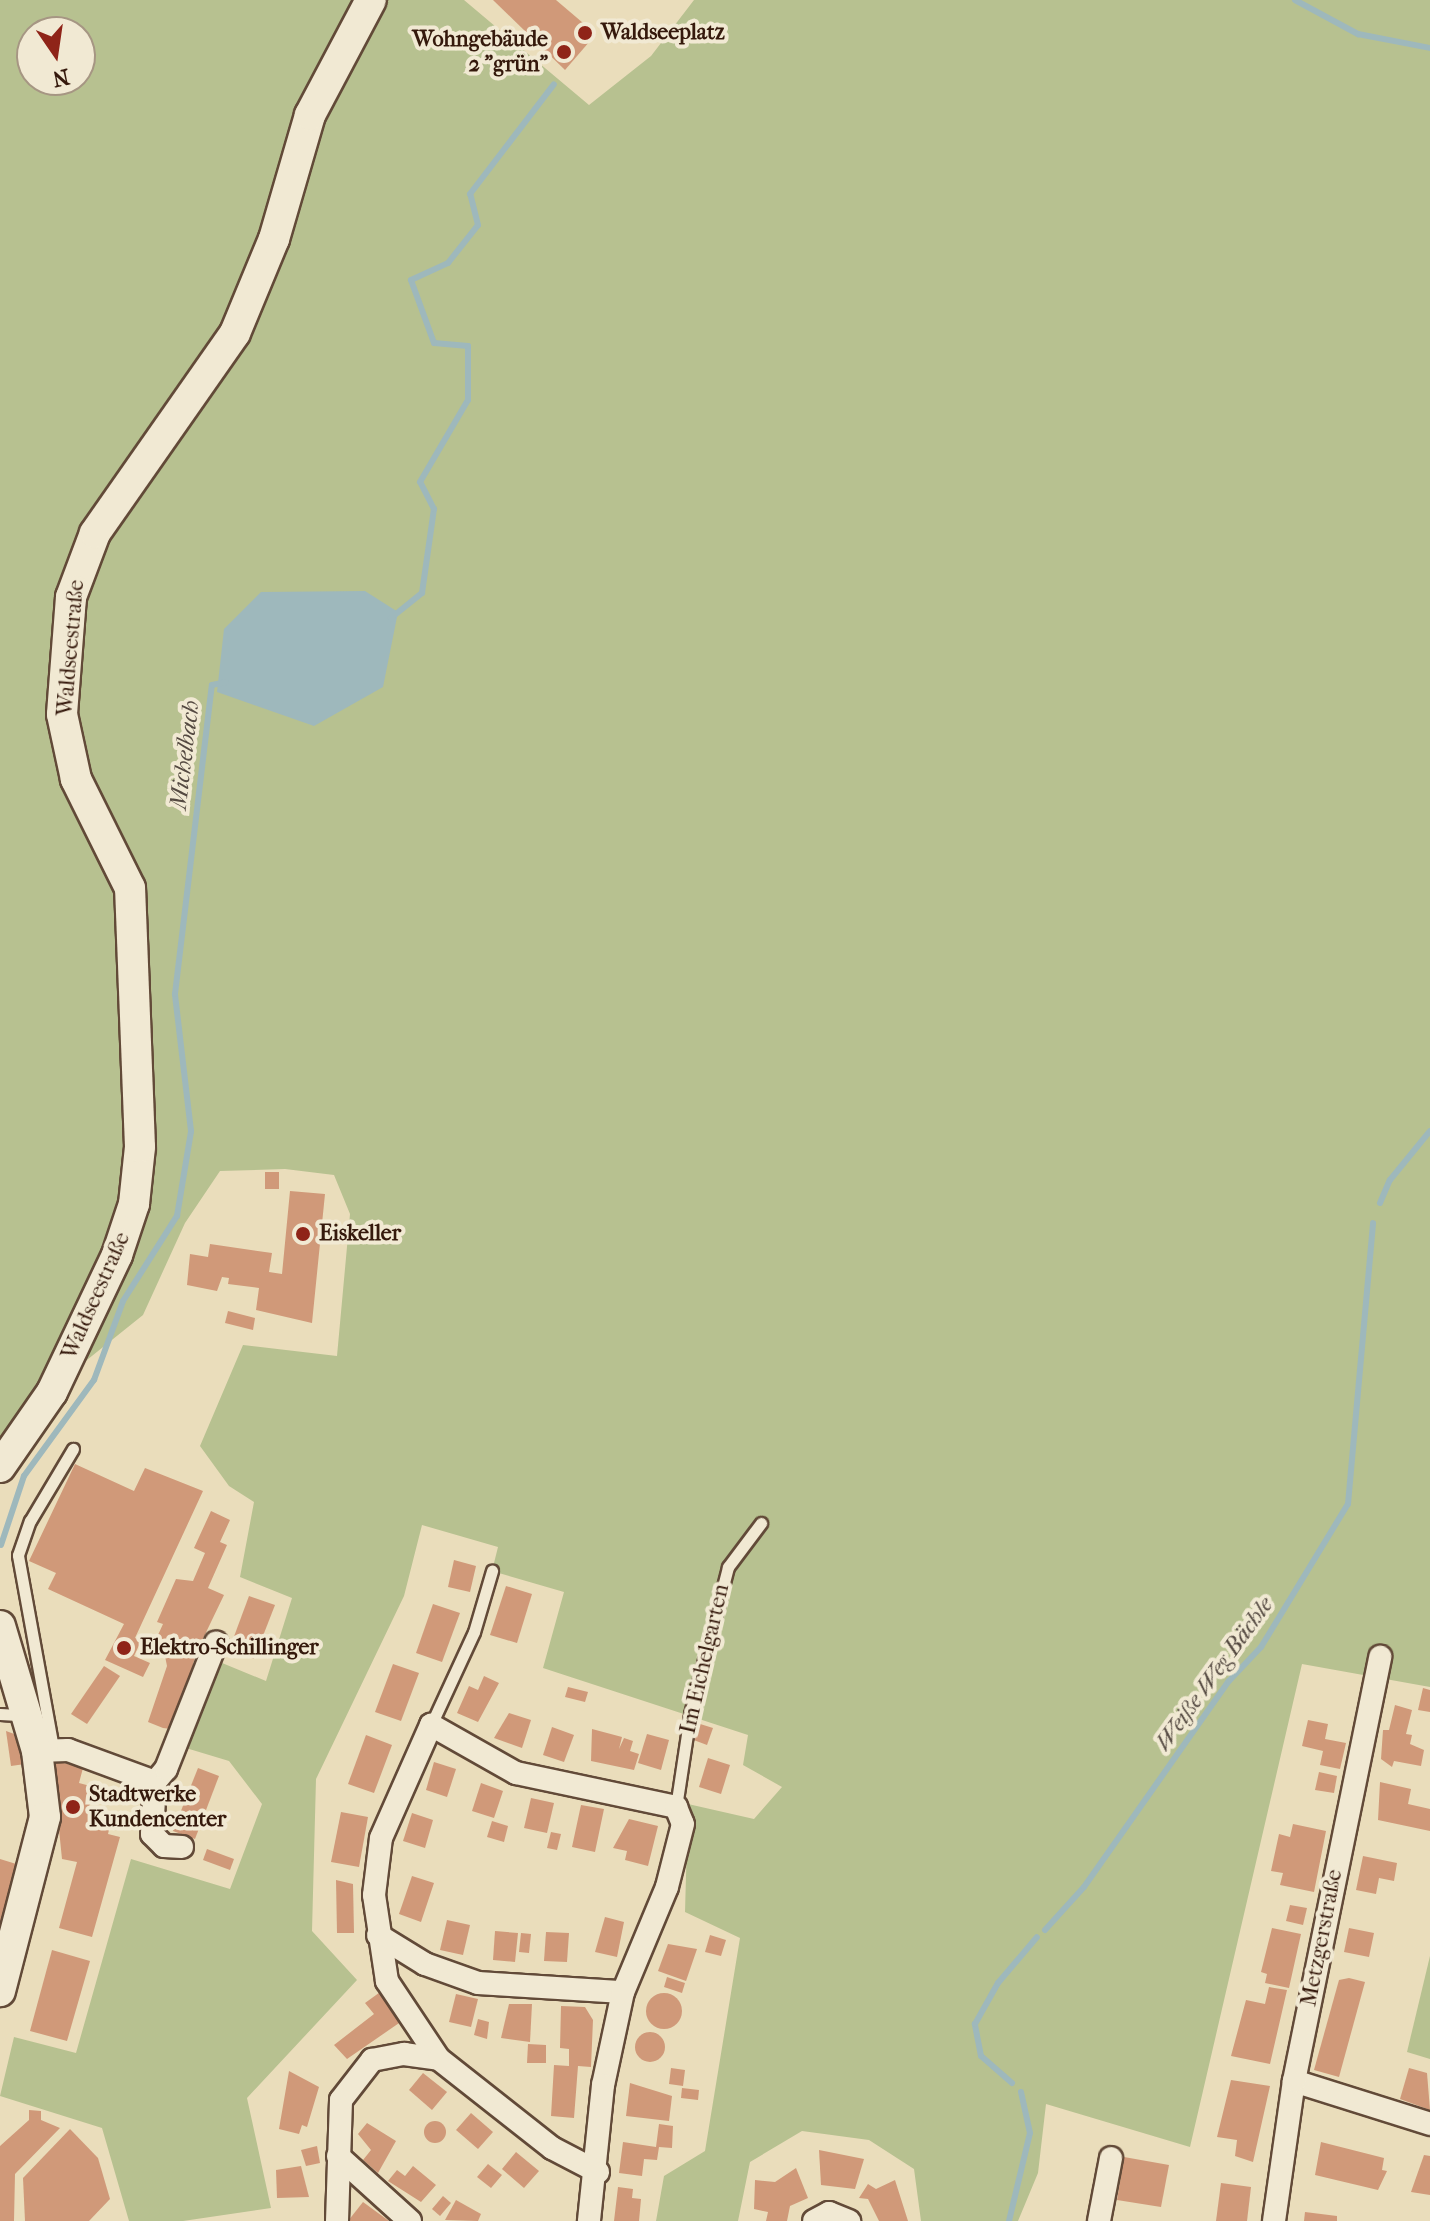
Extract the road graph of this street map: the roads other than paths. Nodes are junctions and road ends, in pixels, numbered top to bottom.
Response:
1 (371, 0) edge
2 (73, 1449) dead end
3 (0, 1467) edge
4 (761, 1523) dead end
5 (492, 1571) dead end
6 (0, 1626) edge
7 (216, 1643) dead end
8 (1380, 1657) dead end
9 (14, 1714) edge
10 (431, 1725) junction
11 (45, 1749) junction
12 (155, 1782) junction
13 (676, 1807) junction
14 (182, 1847) dead end
15 (378, 1935) junction
16 (0, 1991) edge
17 (623, 1992) junction
18 (439, 2059) junction
19 (1294, 2081) junction
20 (1430, 2124) edge
21 (338, 2156) junction
22 (1111, 2158) dead end
23 (598, 2172) junction
24 (337, 2221) edge
25 (410, 2221) edge
26 (589, 2221) edge
27 (814, 2221) edge
28 (849, 2221) edge
29 (1099, 2221) edge
30 (1274, 2221) edge

1 - 3 street, Waldseestraße
2 - 11 lane
4 - 13 lane, Im Eichelgarten
5 - 10 lane
6 - 9 street
7 - 12 street
8 - 19 street, Metzgerstraße
9 - 11 street
10 - 13 street
10 - 15 street
11 - 12 street
11 - 16 street
12 - 14 street
13 - 17 street, Im Eichelgarten
15 - 17 street
15 - 18 street
17 - 23 street, Im Eichelgarten
18 - 21 street
18 - 23 street
19 - 20 street
19 - 30 street, Metzgerstraße
21 - 24 street
21 - 25 street
22 - 29 street
23 - 26 street, Im Eichelgarten
27 - 28 street

